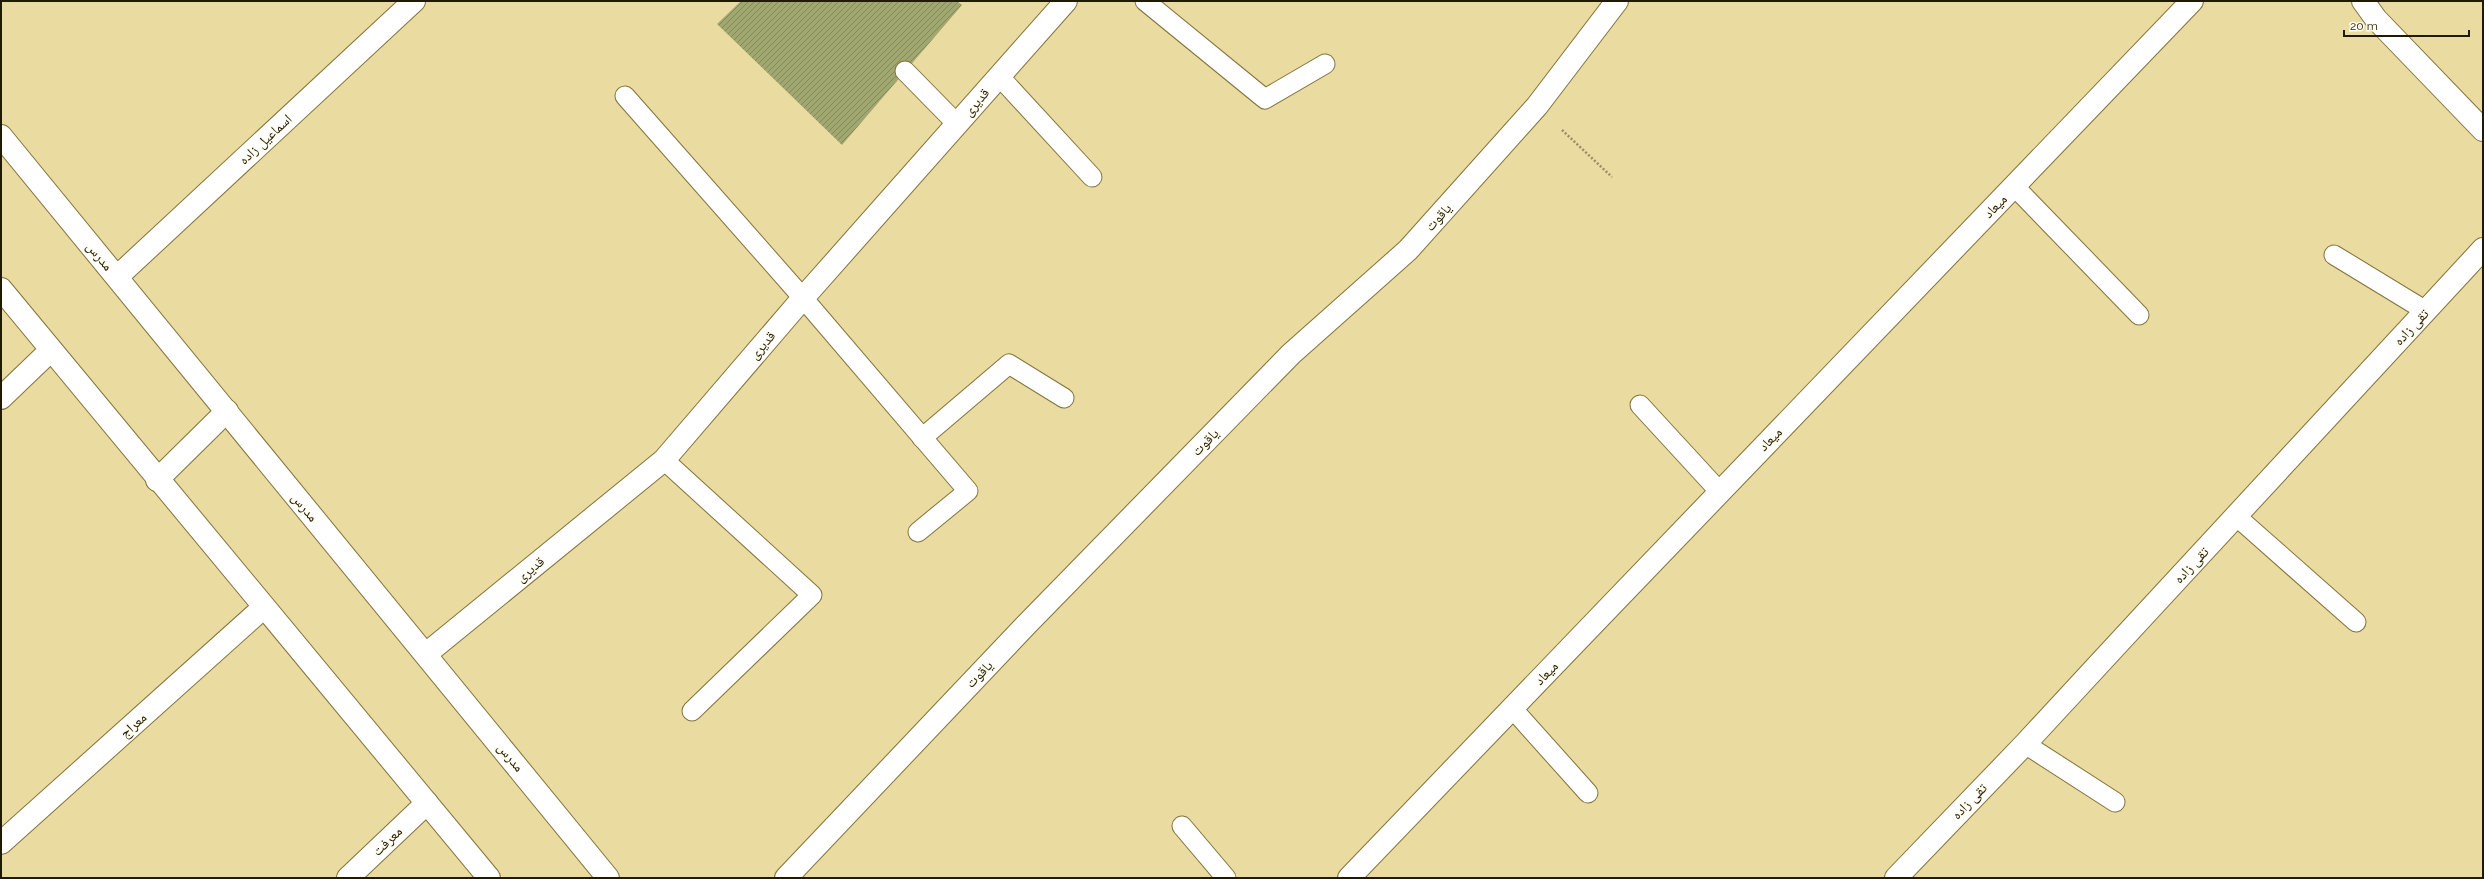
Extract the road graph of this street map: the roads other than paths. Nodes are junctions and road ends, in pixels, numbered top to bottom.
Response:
1 (414, 1) edge
2 (1066, 1) edge
3 (1145, 1) edge
4 (1617, 1) edge
5 (2192, 1) edge
6 (2363, 1) edge
7 (1325, 64) dead end
8 (905, 71) dead end
9 (999, 76) junction
10 (625, 96) dead end
11 (957, 124) junction
12 (2483, 130) edge
13 (1, 136) edge
14 (1092, 177) dead end
15 (2014, 186) junction
16 (2483, 249) edge
17 (2334, 255) dead end
18 (117, 277) junction
19 (1, 289) edge
20 (803, 298) junction
21 (2426, 311) junction
22 (2139, 315) dead end
23 (51, 350) junction
24 (1, 398) edge
25 (1064, 398) dead end
26 (1640, 405) dead end
27 (227, 411) junction
28 (922, 438) junction
29 (664, 460) junction
30 (156, 480) junction
31 (1720, 492) junction
32 (2236, 516) junction
33 (918, 532) dead end
34 (264, 607) junction
35 (2356, 622) dead end
36 (426, 654) junction
37 (1512, 708) junction
38 (692, 711) dead end
39 (2025, 744) junction
40 (1588, 793) dead end
41 (2115, 802) dead end
42 (427, 803) junction
43 (1182, 826) dead end
44 (1, 843) edge
45 (348, 878) edge
46 (489, 878) edge
47 (608, 878) edge
48 (786, 878) edge
49 (1226, 878) edge
50 (1349, 878) edge
51 (1896, 878) edge

1 - 18 street, اسماعیل زاده
2 - 9 street, قدیری
3 - 7 lane
4 - 48 street, یاقوت
5 - 15 street, میعاد
6 - 12 street
8 - 11 lane
9 - 11 street, قدیری
9 - 14 lane
10 - 20 lane
11 - 20 street, قدیری
13 - 18 street, مدرس
15 - 22 lane
15 - 31 street, میعاد
16 - 21 street, تقی زاده
17 - 21 lane
18 - 27 street, مدرس
19 - 23 street
20 - 28 lane
20 - 29 street, قدیری
21 - 32 street, تقی زاده
23 - 24 street
23 - 30 street
25 - 28 lane
26 - 31 lane
27 - 30 street
27 - 36 street, مدرس
28 - 33 lane
29 - 36 street, قدیری
29 - 38 lane
30 - 34 street
31 - 37 street, میعاد
32 - 35 lane
32 - 39 street, تقی زاده
34 - 42 street
34 - 44 street, معراج
36 - 47 street, مدرس
37 - 40 lane
37 - 50 street, میعاد
39 - 41 lane
39 - 51 street, تقی زاده
42 - 45 street, معرفت
42 - 46 street
43 - 49 lane

